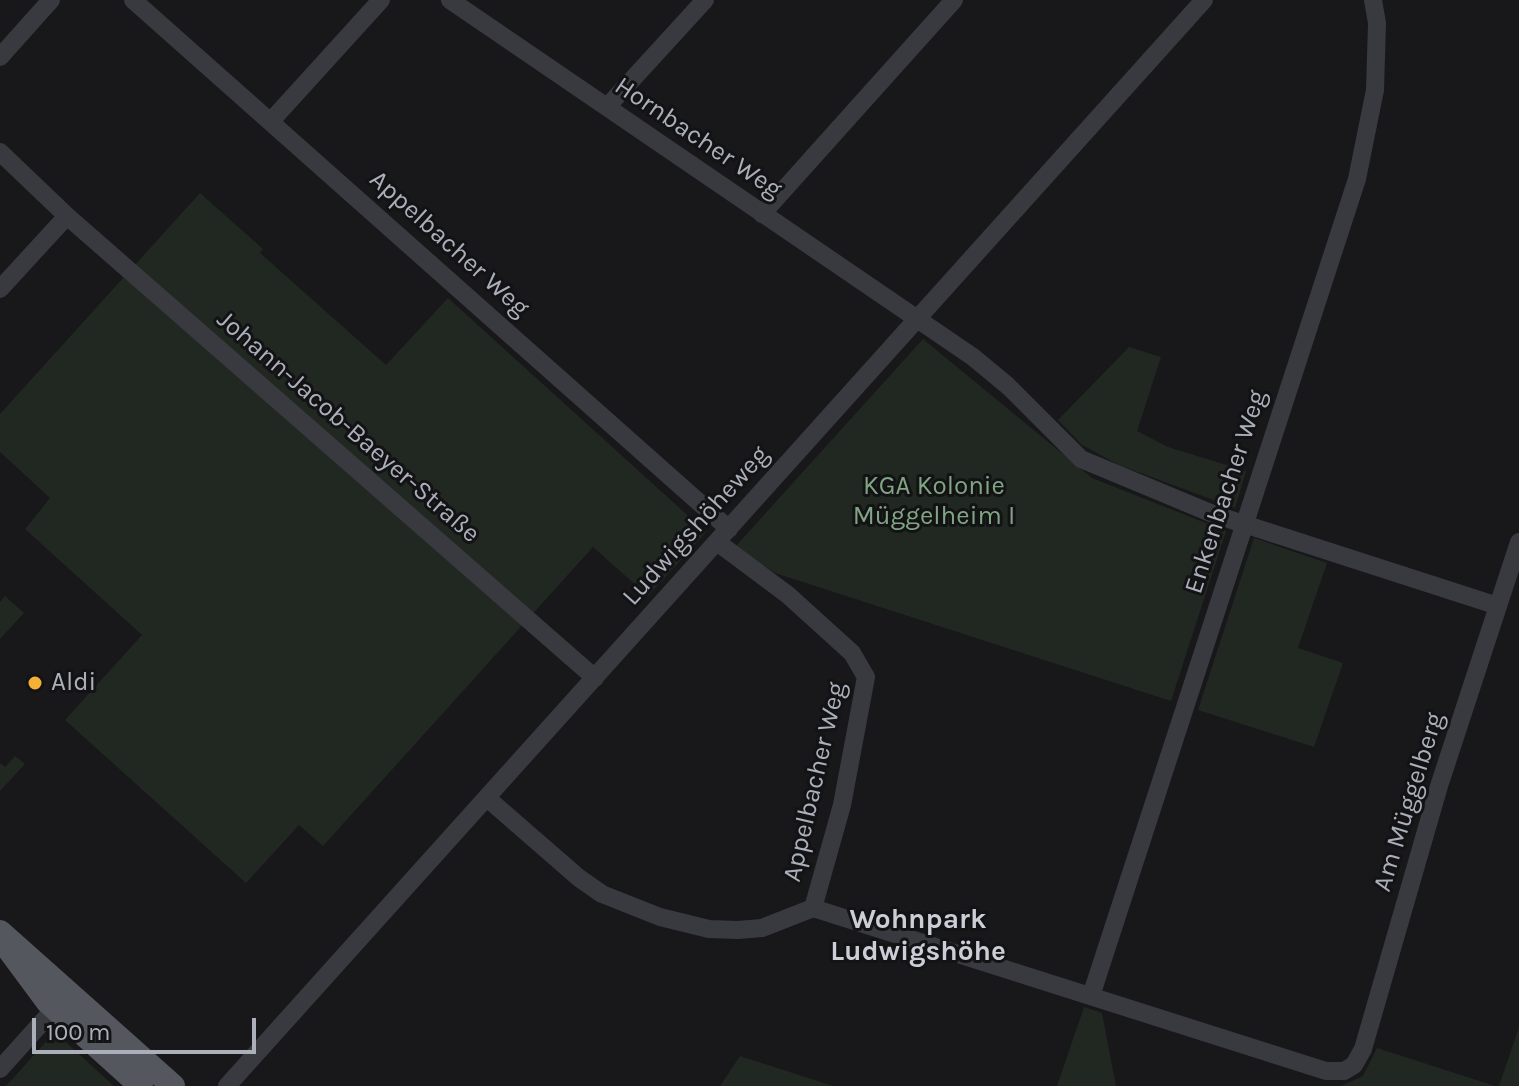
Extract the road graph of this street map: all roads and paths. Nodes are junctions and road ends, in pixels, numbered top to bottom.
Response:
1 (51, 0) edge
2 (133, 0) edge
3 (381, 0) edge
4 (450, 0) edge
5 (705, 0) edge
6 (954, 0) edge
7 (1204, 0) edge
8 (1373, 0) edge
9 (0, 57) edge
10 (607, 107) junction
11 (271, 121) junction
12 (0, 152) edge
13 (762, 214) junction
14 (67, 216) junction
15 (0, 289) edge
16 (917, 320) junction
17 (1243, 524) junction
18 (723, 536) junction
19 (1519, 542) edge
20 (1498, 606) junction
21 (595, 678) junction
22 (487, 798) junction
23 (813, 908) junction
24 (0, 934) edge
25 (1091, 996) junction
26 (62, 1000) junction
27 (0, 1069) edge
28 (141, 1086) edge
29 (173, 1086) edge
30 (227, 1086) edge

1 - 9 street
2 - 11 street, Appelbacher Weg
3 - 11 street
4 - 10 street, Hornbacher Weg
5 - 10 street
6 - 13 street
7 - 16 street, Ludwigshöheweg
8 - 17 street, Enkenbacher Weg
10 - 13 street, Hornbacher Weg
11 - 18 street, Appelbacher Weg
12 - 14 street, Johann-Jacob-Baeyer-Straße
13 - 16 street, Hornbacher Weg
14 - 15 street
14 - 21 street, Johann-Jacob-Baeyer-Straße
16 - 17 street, Hornbacher Weg
16 - 18 street, Ludwigshöheweg
17 - 20 street, Hornbacher Weg
17 - 25 street, Enkenbacher Weg
18 - 21 street, Ludwigshöheweg
18 - 23 street, Appelbacher Weg
19 - 20 street, Am Müggelberg
20 - 25 street, Am Müggelberg
21 - 22 street, Ludwigshöheweg
22 - 23 street
22 - 30 street, Ludwigshöheweg
23 - 25 street
24 - 26 main road
26 - 27 street
26 - 28 main road
26 - 29 main road

